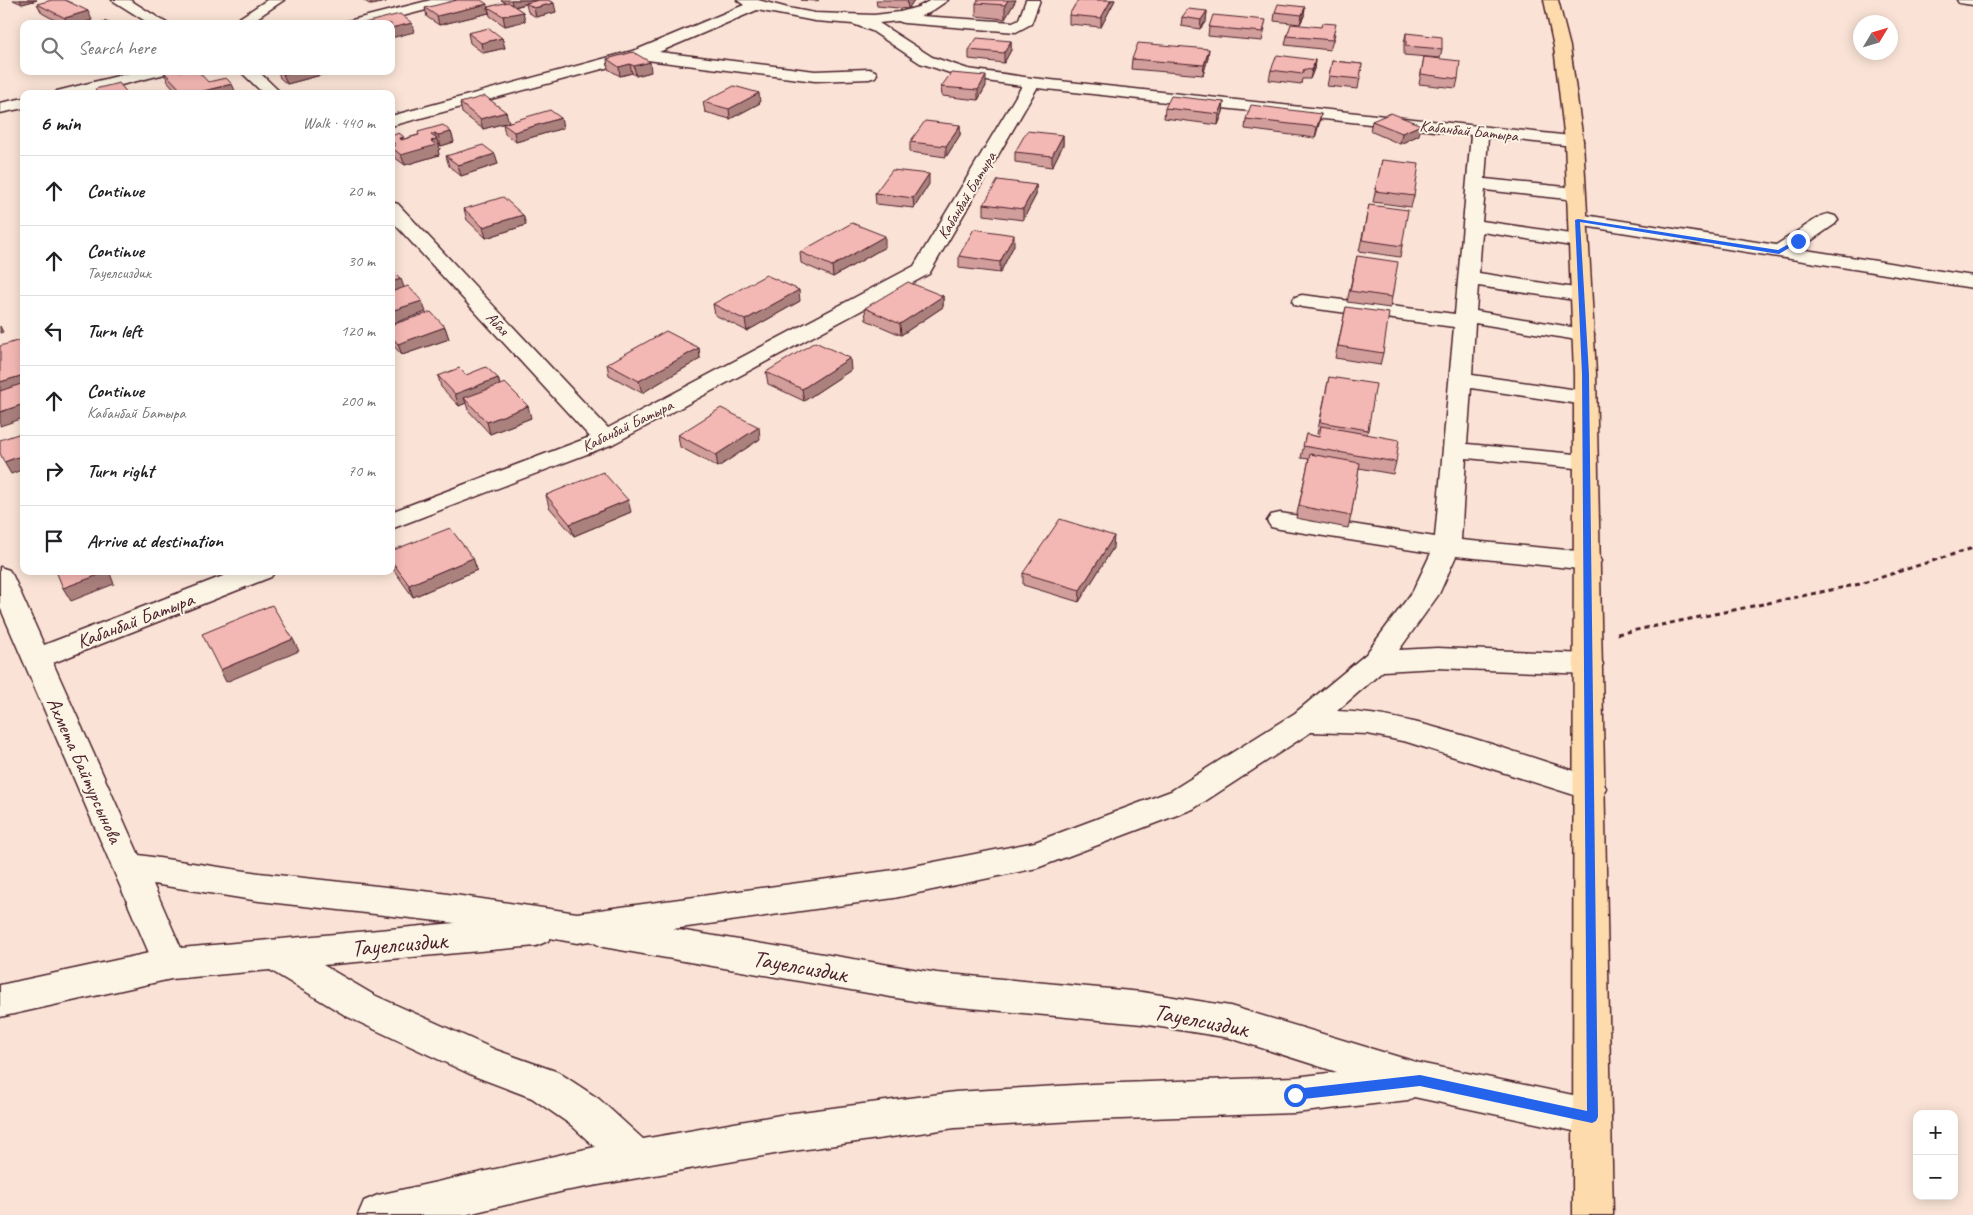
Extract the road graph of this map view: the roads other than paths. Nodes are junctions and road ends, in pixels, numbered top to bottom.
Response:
1 (119, 0) edge
2 (278, 0) edge
3 (448, 0) edge
4 (941, 0) edge
5 (1033, 0) edge
6 (1551, 0) edge
7 (1964, 0) edge
8 (1973, 1) edge
9 (750, 2) edge
10 (898, 18) junction
11 (154, 20) edge
12 (244, 20) edge
13 (369, 20) edge
14 (856, 20) junction
15 (639, 54) junction
16 (869, 74) dead end
17 (142, 75) edge
18 (253, 75) edge
19 (1032, 83) junction
20 (80, 90) edge
21 (269, 90) edge
22 (20, 104) edge
23 (0, 108) edge
24 (395, 120) edge
25 (1480, 131) junction
26 (1574, 141) junction
27 (1475, 183) junction
28 (1576, 194) junction
29 (395, 212) edge
30 (1828, 220) dead end
31 (1472, 225) junction
32 (1578, 230) junction
33 (1779, 252) junction
34 (1468, 278) junction
35 (1973, 282) edge
36 (1581, 295) junction
37 (1302, 301) dead end
38 (1465, 319) junction
39 (1583, 335) junction
40 (1460, 380) junction
41 (1585, 398) junction
42 (605, 439) junction
43 (1454, 450) junction
44 (1586, 462) junction
45 (395, 519) edge
46 (1280, 521) dead end
47 (1447, 547) junction
48 (1588, 561) junction
49 (252, 575) edge
50 (0, 576) edge
51 (1589, 652) junction
52 (36, 659) junction
53 (1376, 661) junction
54 (1306, 721) junction
55 (1590, 788) junction
56 (128, 867) junction
57 (577, 928) junction
58 (275, 955) junction
59 (171, 964) junction
60 (0, 1001) edge
61 (1420, 1081) junction
62 (1592, 1117) junction
63 (636, 1159) junction
64 (378, 1215) edge
65 (1593, 1215) edge

1 - 11 street
2 - 12 street
3 - 13 street
4 - 10 street
5 - 10 street
6 - 26 main road
7 - 8 street
9 - 14 street
9 - 15 street
10 - 14 street
14 - 19 street
15 - 16 street
15 - 24 street
17 - 20 street
18 - 21 street
19 - 25 street, Кабанбай Батыра
19 - 42 street, Кабанбай Батыра
22 - 23 street
25 - 26 street, Кабанбай Батыра
25 - 27 street
26 - 28 main road
27 - 28 street
27 - 31 street
28 - 32 main road
29 - 42 street, Абая
30 - 33 street
31 - 32 street
31 - 34 street
32 - 33 street
32 - 36 main road
33 - 35 street
34 - 36 street
34 - 38 street
36 - 39 main road
37 - 38 street
38 - 39 street
38 - 40 street
39 - 41 main road
40 - 41 street
40 - 43 street
41 - 44 main road
42 - 45 street, Кабанбай Батыра
43 - 44 street
43 - 47 street
44 - 48 main road
46 - 47 street
47 - 48 street
47 - 53 street
48 - 51 main road
49 - 52 street, Кабанбай Батыра
50 - 52 street, Ахмета Байтурсынова
51 - 53 street
51 - 55 main road
52 - 56 street, Ахмета Байтурсынова
53 - 54 street
54 - 55 street
54 - 57 street
55 - 62 main road
56 - 57 street
56 - 59 street, Ахмета Байтурсынова
57 - 58 street, Тауелсиздик
57 - 61 street, Тауелсиздик
58 - 59 street, Тауелсиздик
58 - 63 street
59 - 60 street, Тауелсиздик
61 - 62 street, Тауелсиздик
61 - 63 street
62 - 65 main road
63 - 64 street

